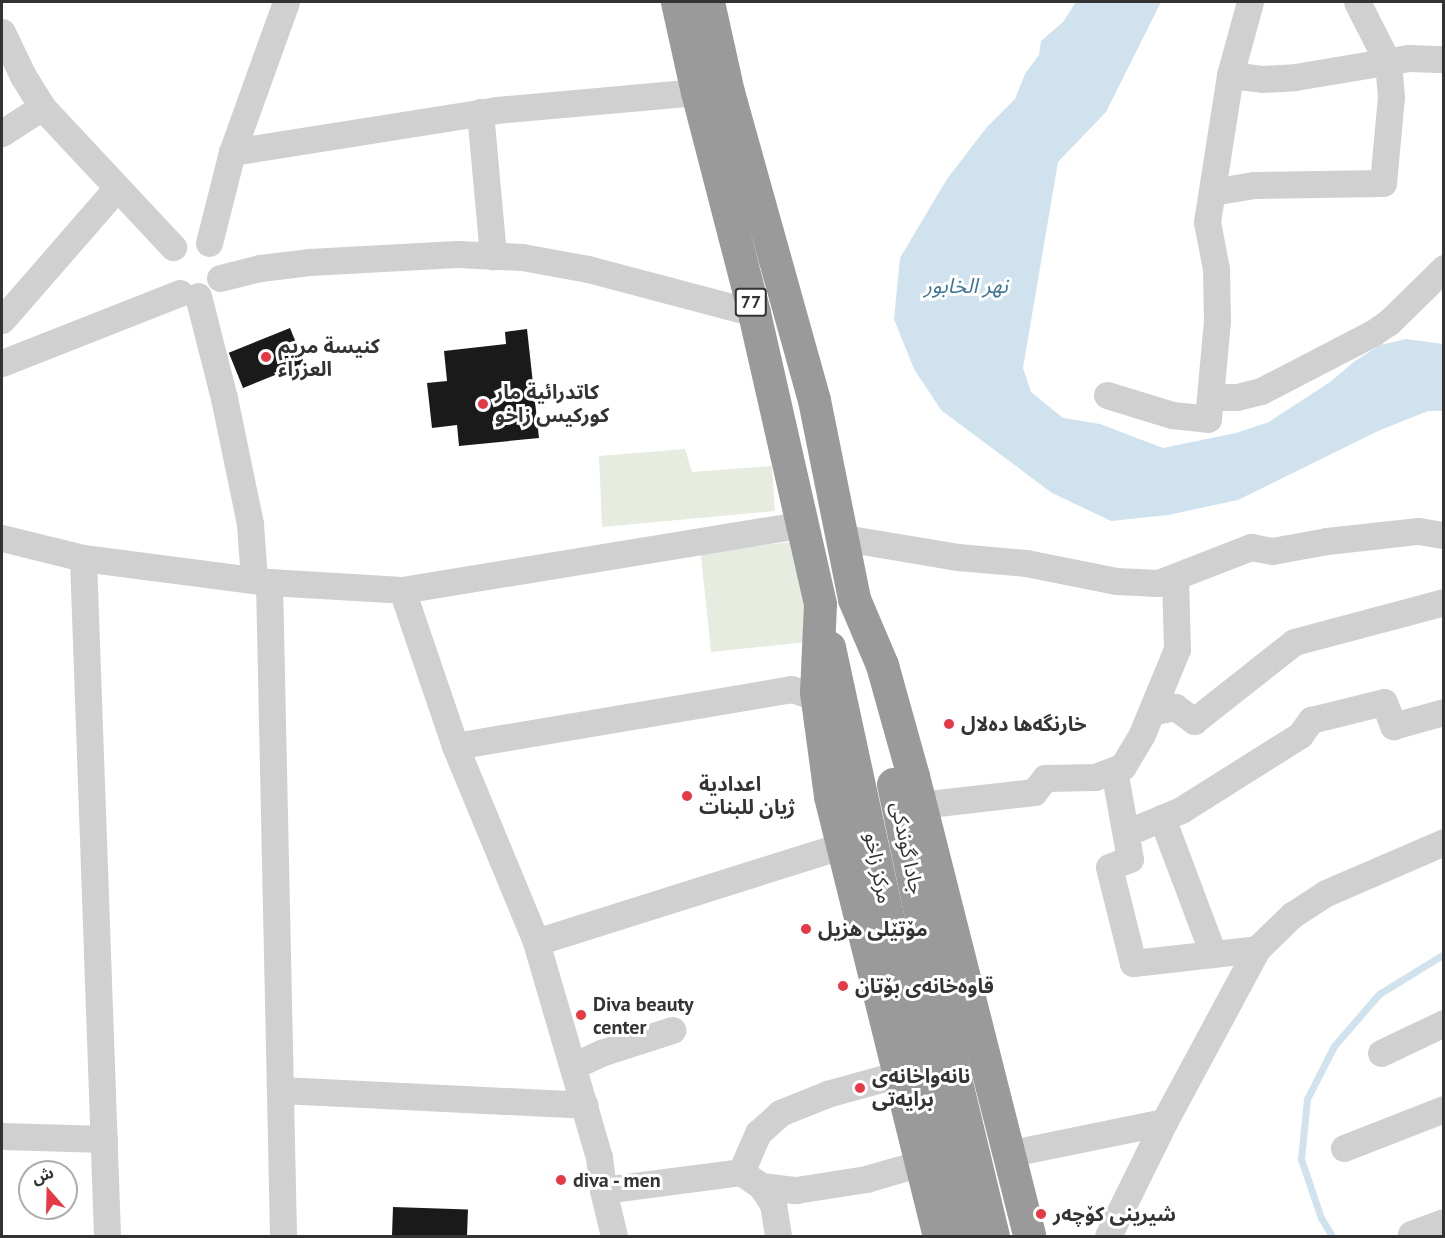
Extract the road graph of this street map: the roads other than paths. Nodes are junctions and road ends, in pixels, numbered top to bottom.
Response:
1 (286, 2) edge
2 (677, 2) edge
3 (708, 2) edge
4 (1250, 2) edge
5 (1357, 2) edge
6 (2, 32) edge
7 (1443, 59) edge
8 (1388, 63) junction
9 (1230, 75) junction
10 (697, 92) junction
11 (42, 107) junction
12 (480, 112) junction
13 (2, 133) edge
14 (232, 152) junction
15 (116, 189) junction
16 (1212, 192) junction
17 (209, 243) junction
18 (173, 247) junction
19 (493, 256) junction
20 (1443, 268) edge
21 (220, 278) junction
22 (189, 295) junction
23 (754, 313) junction
24 (2, 320) edge
25 (2, 363) edge
26 (1107, 394) dead end
27 (1211, 397) junction
28 (803, 525) junction
29 (1443, 535) edge
30 (2, 538) edge
31 (844, 538) junction
32 (83, 558) junction
33 (1175, 577) junction
34 (261, 581) junction
35 (402, 590) junction
36 (854, 599) junction
37 (1443, 602) edge
38 (820, 604) junction
39 (816, 697) junction
40 (1151, 712) junction
41 (1443, 712) edge
42 (455, 746) junction
43 (1114, 770) junction
44 (921, 806) junction
45 (1162, 818) junction
46 (1126, 833) junction
47 (1443, 842) edge
48 (842, 846) junction
49 (536, 942) junction
50 (1257, 949) junction
51 (1213, 954) junction
52 (1443, 1023) edge
53 (672, 1030) dead end
54 (1381, 1053) dead end
55 (573, 1066) junction
56 (899, 1074) junction
57 (281, 1090) junction
58 (585, 1105) junction
59 (1443, 1109) edge
60 (1164, 1122) junction
61 (2, 1136) edge
62 (104, 1139) junction
63 (1344, 1148) dead end
64 (1007, 1154) junction
65 (921, 1163) junction
66 (751, 1179) junction
67 (603, 1190) junction
68 (1443, 1222) edge
69 (1411, 1234) dead end
70 (107, 1236) edge
71 (284, 1236) edge
72 (614, 1236) edge
73 (778, 1236) edge
74 (939, 1236) edge
75 (964, 1236) edge
76 (993, 1236) edge
77 (1029, 1236) edge
78 (1108, 1236) edge

1 - 14 street
2 - 10 highway, 77
3 - 31 highway, 77
4 - 9 street
5 - 8 street
6 - 11 street
7 - 8 street
8 - 9 street
8 - 16 street
9 - 16 street
10 - 12 street
10 - 23 highway, 77
11 - 13 street
11 - 15 street
12 - 14 street
12 - 19 street
14 - 17 street
15 - 18 street
15 - 24 street
16 - 27 street
17 - 18 street
17 - 21 street
18 - 22 street
19 - 21 street
19 - 23 street
20 - 27 street
21 - 22 street
22 - 25 street
22 - 34 street
23 - 28 highway, 77
26 - 27 street
28 - 35 street
28 - 38 highway, 77
29 - 33 street
30 - 32 street
31 - 33 street
31 - 36 highway, 77
32 - 34 street
32 - 62 street
33 - 40 street
34 - 35 street
34 - 57 street
35 - 42 street
36 - 44 highway
36 - 76 highway, جادا گوندکی / 77
37 - 40 street
38 - 39 highway
38 - 75 highway, مركز زاخو / 77
39 - 42 street
39 - 48 highway
40 - 43 street
41 - 45 street
42 - 49 street
43 - 44 street
43 - 46 street
44 - 64 highway
45 - 46 street
45 - 51 street
46 - 51 street
47 - 50 street
48 - 49 street
48 - 56 highway
49 - 55 street
50 - 51 street
50 - 60 street
52 - 54 street
53 - 55 street
55 - 58 street
56 - 65 highway
56 - 66 street
57 - 58 street
57 - 71 street
58 - 67 street
59 - 63 street
60 - 64 street
60 - 78 street
61 - 62 street
62 - 70 street
64 - 77 highway
65 - 66 street
65 - 74 highway
66 - 67 street
66 - 73 street
67 - 72 street
68 - 69 street

